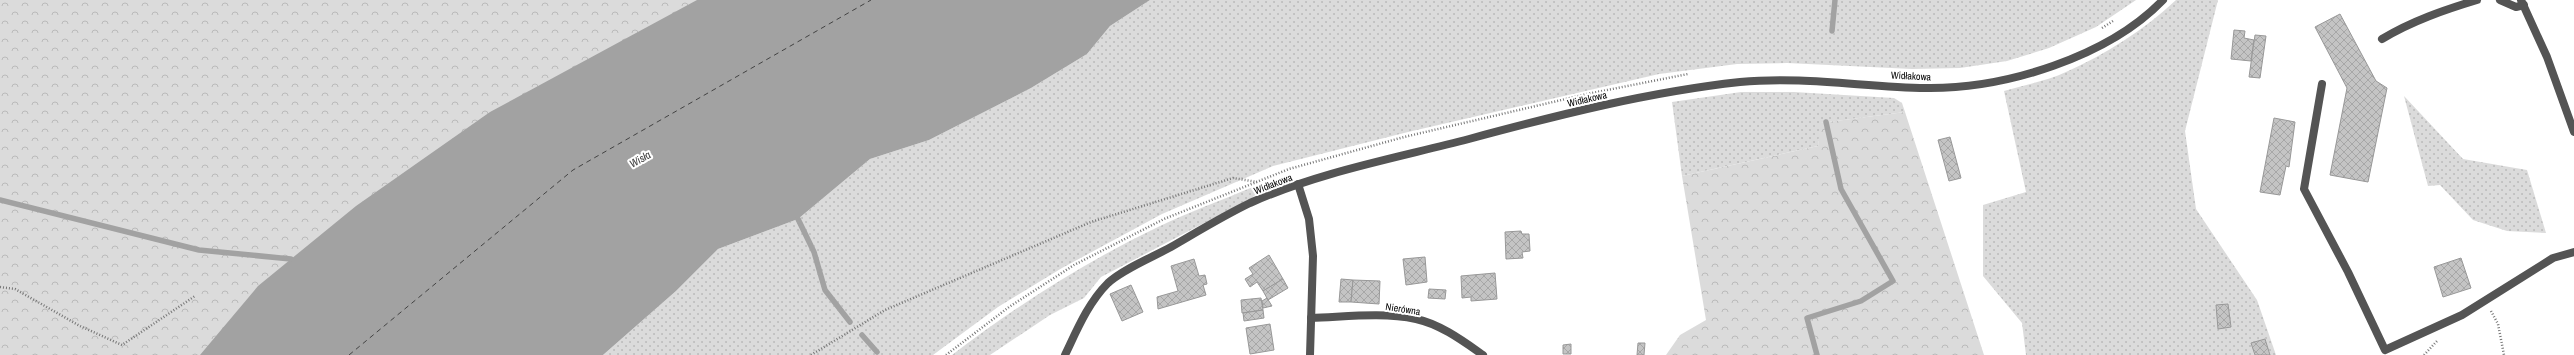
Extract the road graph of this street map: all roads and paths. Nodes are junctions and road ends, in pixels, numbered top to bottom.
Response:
1 (2163, 0) edge
2 (2477, 0) edge
3 (2500, 0) edge
4 (2522, 3) edge
5 (2382, 39) dead end
6 (2322, 84) dead end
7 (2574, 132) edge
8 (1289, 169) dead end
9 (1257, 182) junction
10 (1298, 184) junction
11 (2574, 252) edge
12 (0, 287) edge
13 (195, 296) dead end
14 (2486, 302) junction
15 (1311, 318) junction
16 (811, 355) edge
17 (946, 355) edge
18 (1065, 355) edge
19 (1310, 355) edge
20 (1483, 355) edge
21 (2504, 355) edge

1 - 10 street, Widłakowa
2 - 5 street
3 - 4 street
4 - 7 street
6 - 14 street
8 - 9 path
9 - 16 path
9 - 17 path
10 - 15 street
10 - 18 street, Widłakowa
11 - 14 street
12 - 13 path
14 - 21 path
15 - 19 street
15 - 20 street, Nierówna

